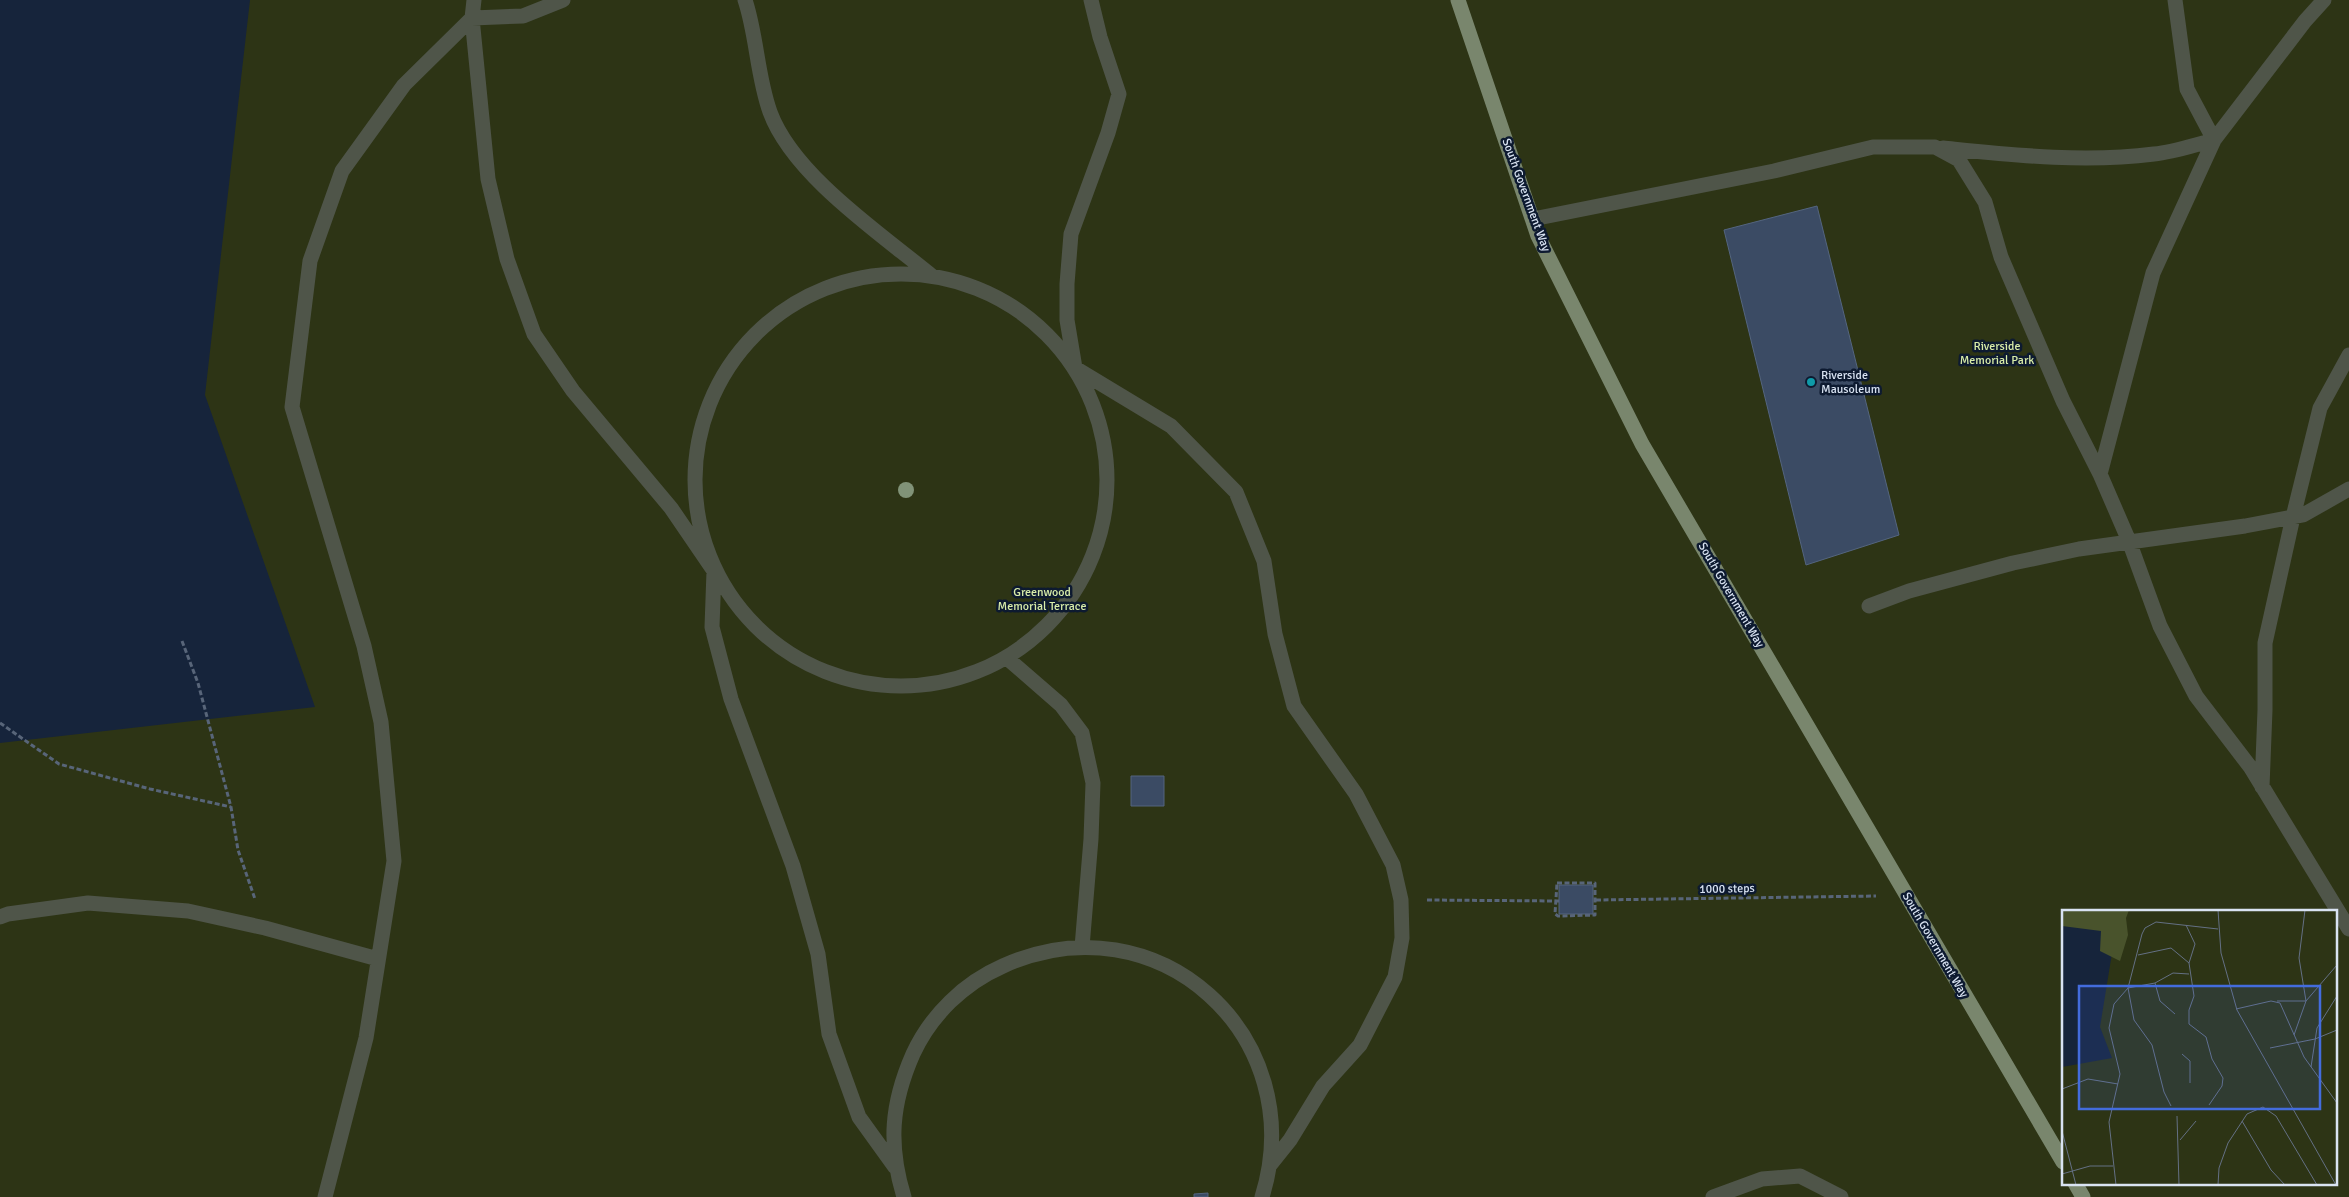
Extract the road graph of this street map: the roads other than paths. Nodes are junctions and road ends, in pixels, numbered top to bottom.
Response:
1 (474, 0) edge
2 (563, 0) edge
3 (745, 0) edge
4 (1091, 0) edge
5 (1458, 0) edge
6 (2175, 0) edge
7 (2324, 0) edge
8 (472, 18) junction
9 (2214, 140) junction
10 (1935, 147) junction
11 (1533, 219) junction
12 (932, 276) junction
13 (2349, 355) edge
14 (1075, 368) junction
15 (2100, 474) junction
16 (2349, 489) edge
17 (2293, 517) junction
18 (2129, 541) junction
19 (714, 571) junction
20 (1869, 606) dead end
21 (1007, 658) junction
22 (2262, 787) junction
23 (0, 917) edge
24 (2349, 929) edge
25 (1082, 947) junction
26 (378, 959) junction
27 (2062, 1160) edge
28 (1270, 1164) junction
29 (896, 1167) junction
30 (2076, 1184) edge
31 (324, 1197) edge
32 (904, 1197) edge
33 (1262, 1197) edge
34 (1713, 1197) edge
35 (1841, 1197) edge
36 (2083, 1197) edge

1 - 8 lane
2 - 8 lane
3 - 12 lane
4 - 14 lane
5 - 11 main road, South Government Way
6 - 9 lane
7 - 9 lane
8 - 19 lane
8 - 26 lane
9 - 10 lane
9 - 15 lane
10 - 11 lane
10 - 15 lane
11 - 27 main road, South Government Way
12 - 14 lane
12 - 19 lane
13 - 17 lane
14 - 21 lane
14 - 28 lane
15 - 18 lane
16 - 17 lane
17 - 18 lane
17 - 22 lane
18 - 20 lane
18 - 22 lane
19 - 21 lane
19 - 29 lane
21 - 25 lane
22 - 24 lane
23 - 26 lane
25 - 28 lane
25 - 29 lane
26 - 31 lane
28 - 33 lane
29 - 32 lane
30 - 36 main road
34 - 35 lane

